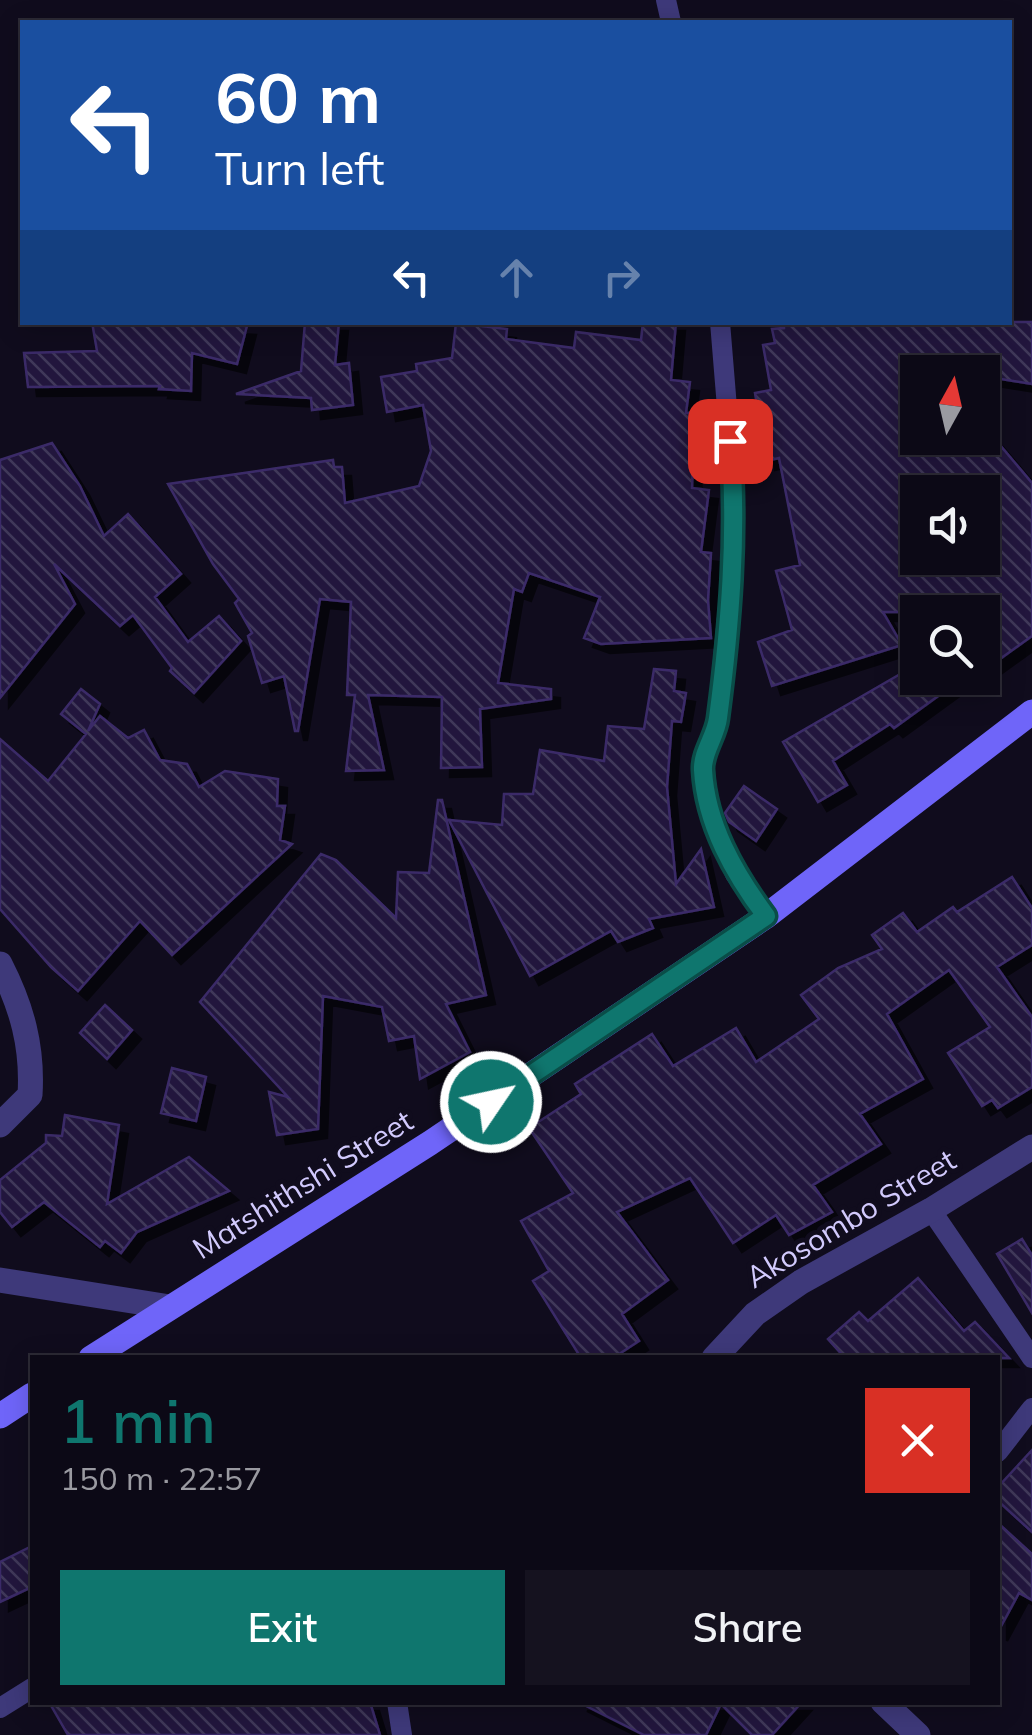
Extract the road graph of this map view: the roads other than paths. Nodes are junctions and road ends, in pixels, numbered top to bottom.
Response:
1 (720, 325) edge
2 (1032, 712) edge
3 (766, 916) junction
4 (0, 964) edge
5 (0, 1126) edge
6 (1032, 1147) edge
7 (931, 1210) junction
8 (0, 1280) edge
9 (170, 1307) junction
10 (97, 1355) edge
11 (717, 1355) edge
12 (1032, 1358) edge
13 (30, 1397) edge
14 (1032, 1408) edge
15 (0, 1416) edge
16 (1000, 1449) edge
17 (30, 1689) edge
18 (397, 1705) edge
19 (885, 1705) edge
20 (0, 1708) edge
21 (402, 1735) edge
22 (918, 1735) edge

1 - 3 lane
2 - 3 main road, Matshithshi Street
3 - 9 main road, Matshithshi Street
4 - 5 street
6 - 7 street, Akosombo Street
7 - 11 street, Akosombo Street
7 - 12 lane
8 - 9 street
9 - 10 main road, Matshithshi Street
13 - 15 main road
14 - 16 lane
17 - 20 lane
18 - 21 lane
19 - 22 street

